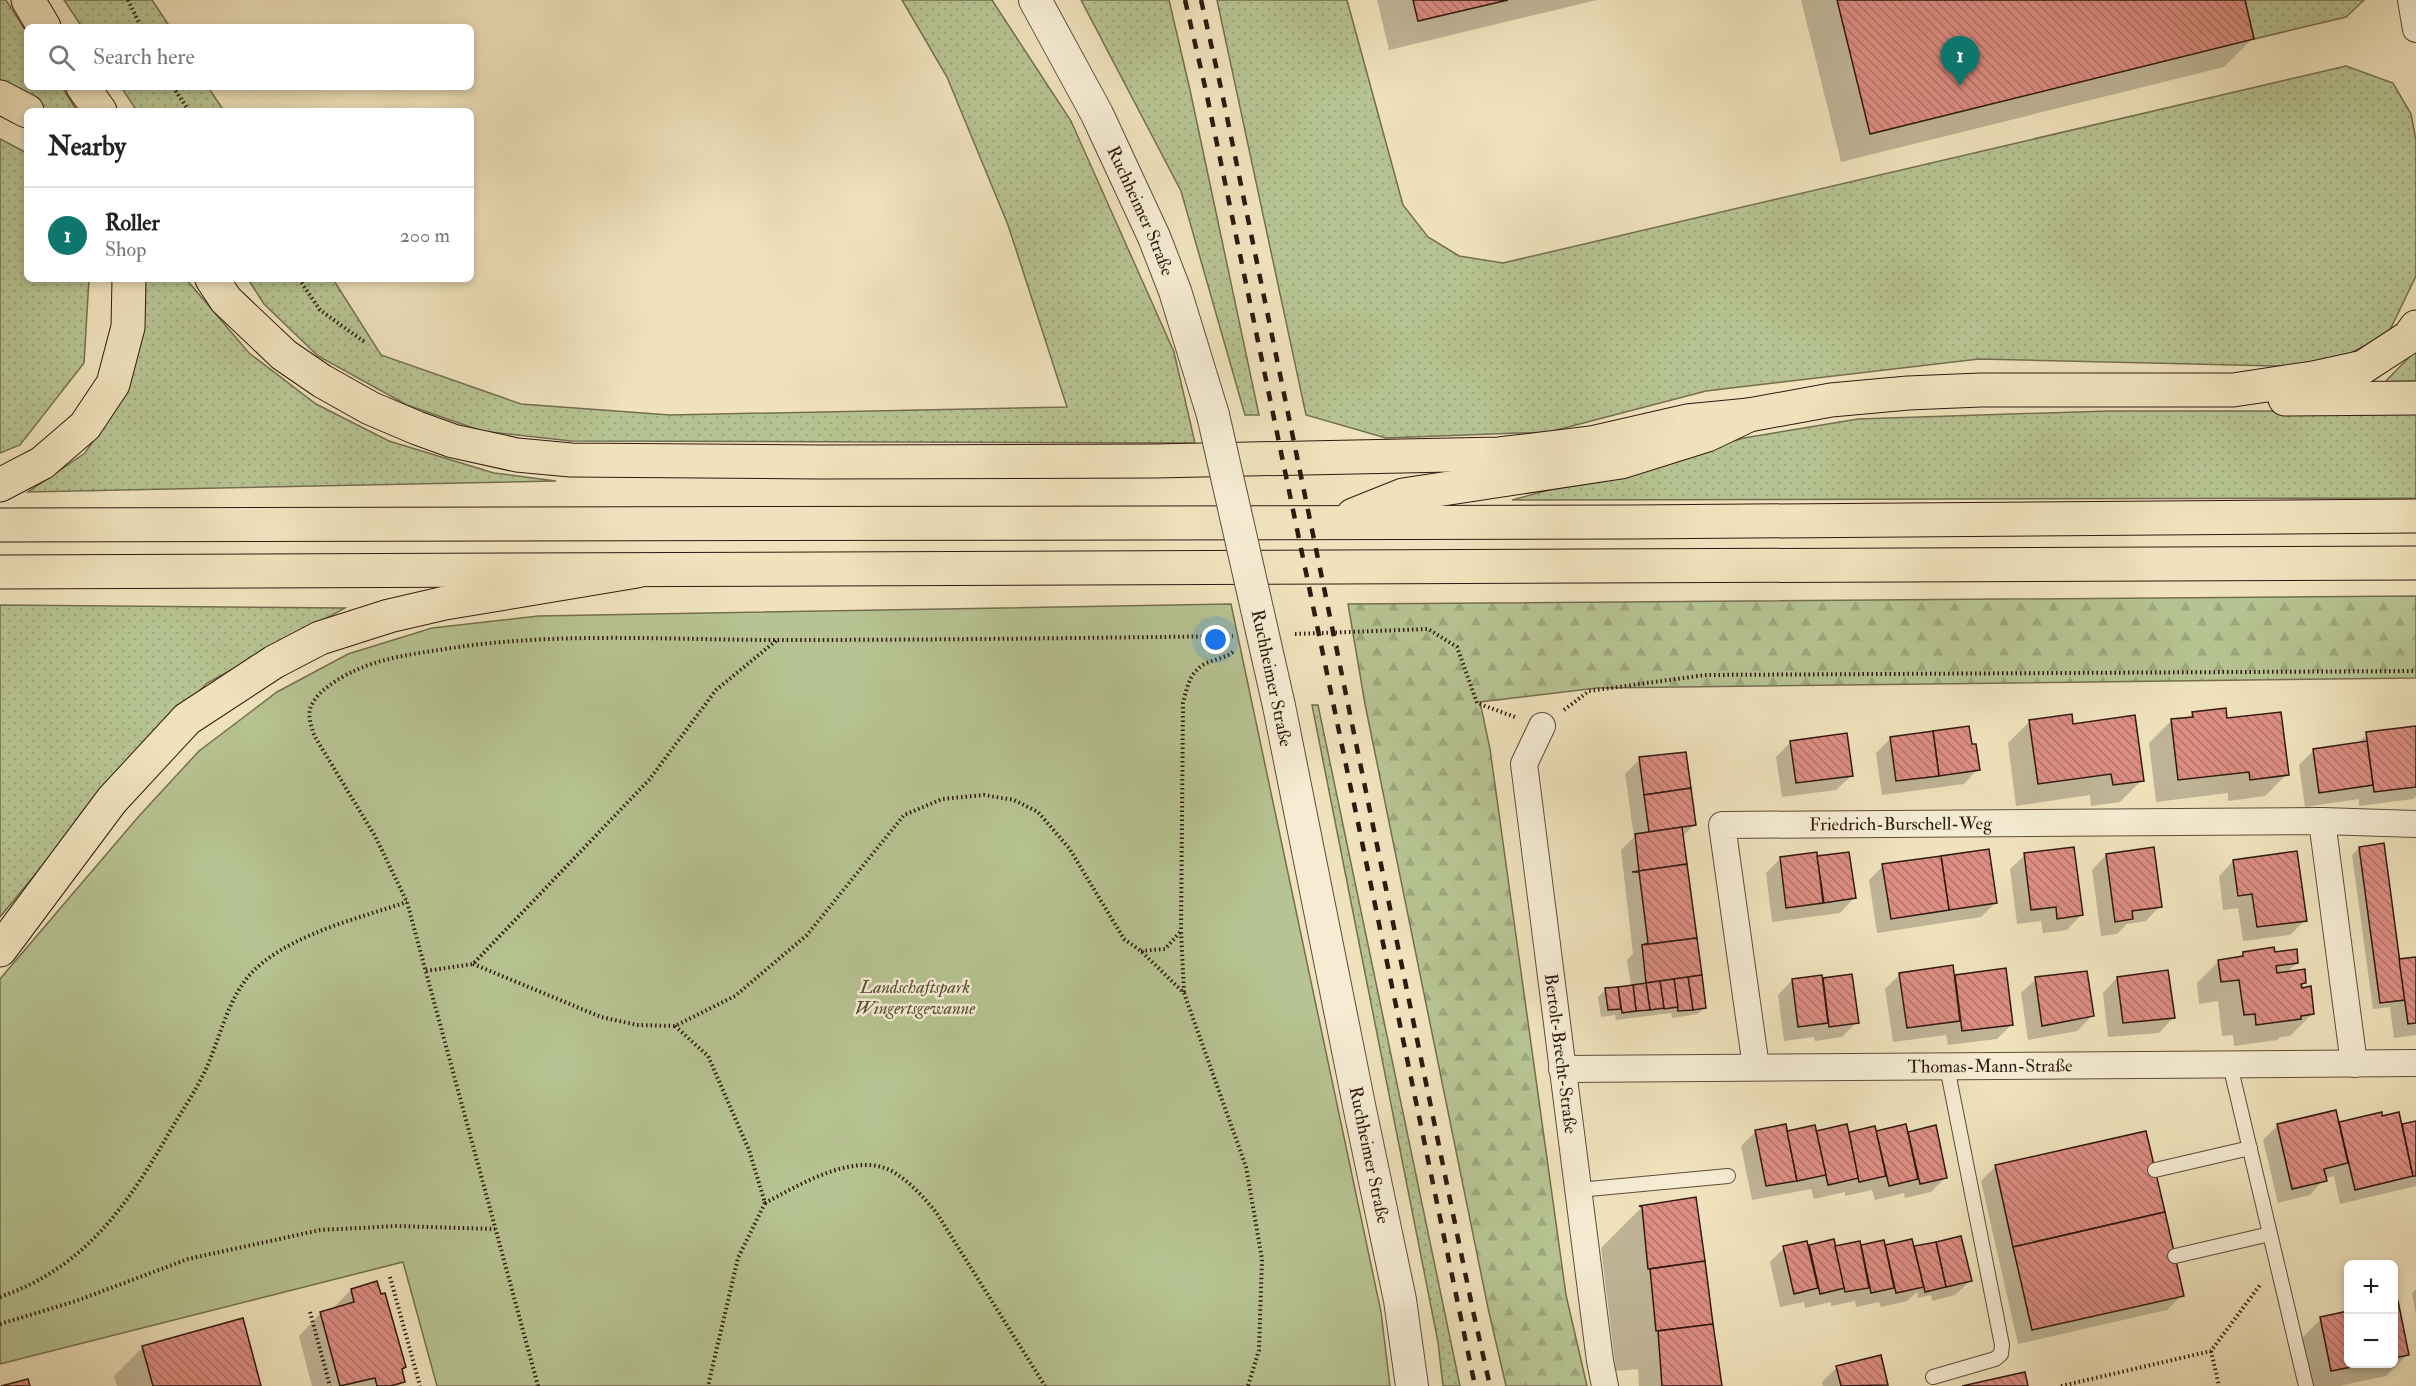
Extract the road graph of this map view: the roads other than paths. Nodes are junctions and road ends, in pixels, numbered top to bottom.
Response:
1 (27, 0) edge
2 (1035, 0) edge
3 (2411, 0) edge
4 (42, 24) edge
5 (2416, 29) edge
6 (85, 90) edge
7 (0, 97) edge
8 (97, 108) edge
9 (24, 109) edge
10 (129, 282) edge
11 (214, 282) edge
12 (2416, 327) edge
13 (2233, 390) junction
14 (2416, 398) edge
15 (1749, 415) junction
16 (0, 485) edge
17 (2416, 516) edge
18 (1336, 522) junction
19 (0, 525) edge
20 (2416, 563) edge
21 (637, 571) junction
22 (0, 572) edge
23 (1542, 726) road end
24 (2322, 821) junction
25 (2416, 824) edge
26 (0, 950) edge
27 (2416, 1063) edge
28 (2355, 1064) junction
29 (2230, 1065) junction
30 (1756, 1067) junction
31 (1947, 1067) junction
32 (1562, 1069) junction
33 (2250, 1148) junction
34 (2155, 1170) dead end
35 (1728, 1176) dead end
36 (1578, 1190) junction
37 (2270, 1234) junction
38 (2175, 1256) dead end
39 (1933, 1377) dead end
40 (1412, 1386) edge
41 (1605, 1386) edge
42 (2306, 1386) edge

1 - 4 highway
2 - 40 street, Ruchheimer Straße, bridge
3 - 5 street
6 - 8 highway
7 - 9 highway
10 - 16 highway
11 - 15 highway
12 - 13 highway
13 - 14 highway
13 - 15 highway
15 - 18 highway
17 - 18 highway
18 - 19 highway
20 - 21 highway
21 - 22 highway
21 - 26 highway
23 - 32 street, Bertolt-Brecht-Straße
24 - 25 street, Friedrich-Burschell-Weg
24 - 28 street
24 - 30 street, Friedrich-Burschell-Weg
27 - 28 street, Thomas-Mann-Straße
28 - 29 street, Thomas-Mann-Straße
29 - 31 street, Thomas-Mann-Straße
29 - 33 lane
30 - 31 street, Thomas-Mann-Straße
30 - 32 street, Thomas-Mann-Straße
31 - 39 lane
32 - 36 street, Bertolt-Brecht-Straße
33 - 34 lane
33 - 37 lane
35 - 36 lane
36 - 41 street, Bertolt-Brecht-Straße
37 - 38 lane
37 - 42 lane

